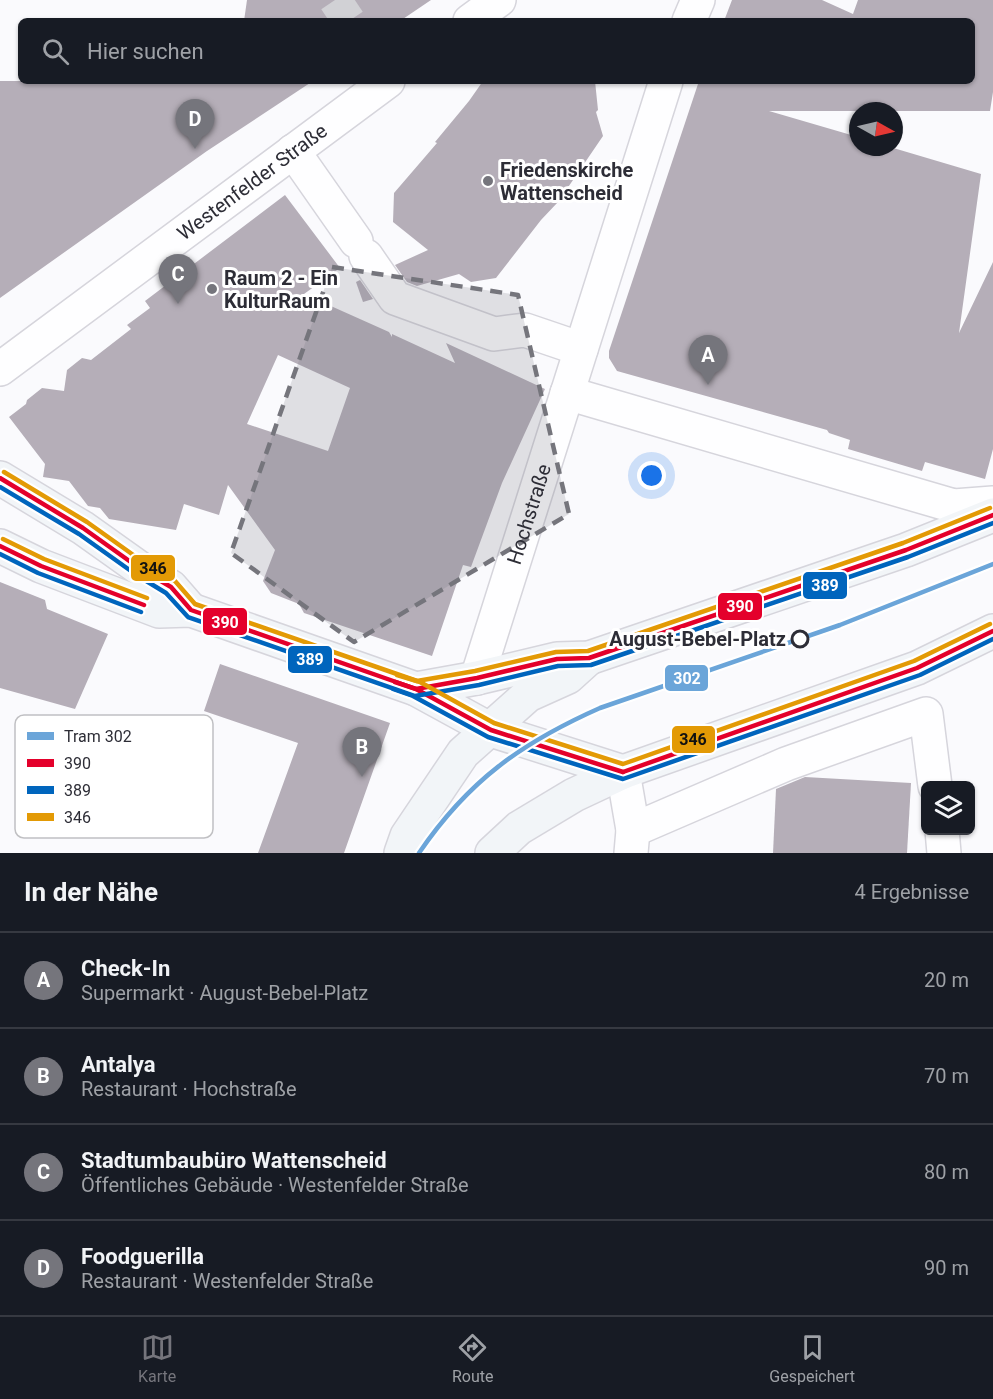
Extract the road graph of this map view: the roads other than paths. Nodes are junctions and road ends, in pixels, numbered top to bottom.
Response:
1 (499, 0) edge
2 (698, 0) edge
3 (474, 18) edge
4 (690, 18) edge
5 (384, 84) edge
6 (665, 84) edge
7 (293, 151) junction
8 (581, 349) junction
9 (0, 369) edge
10 (567, 393) junction
11 (0, 478) edge
12 (993, 503) edge
13 (993, 515) edge
14 (0, 546) edge
15 (191, 610) junction
16 (993, 631) edge
17 (589, 657) junction
18 (477, 678) junction
19 (416, 689) junction
20 (491, 730) junction
21 (623, 772) junction
22 (934, 781) edge
23 (942, 835) edge
24 (632, 842) edge
25 (401, 853) edge
26 (492, 853) edge
27 (944, 853) edge

1 - 3 street
2 - 4 street
5 - 7 street, Westenfelder Straße
6 - 8 street, Hochstraße
7 - 8 street
7 - 9 street, Westenfelder Straße
8 - 10 street, Hochstraße
10 - 12 street
10 - 18 street, Hochstraße
11 - 15 street
13 - 17 street
14 - 15 street
15 - 19 street
16 - 21 street
17 - 18 street
17 - 20 street
18 - 19 street
19 - 20 street
20 - 21 street
20 - 25 street
21 - 24 street
21 - 26 street
22 - 24 street
23 - 27 street

